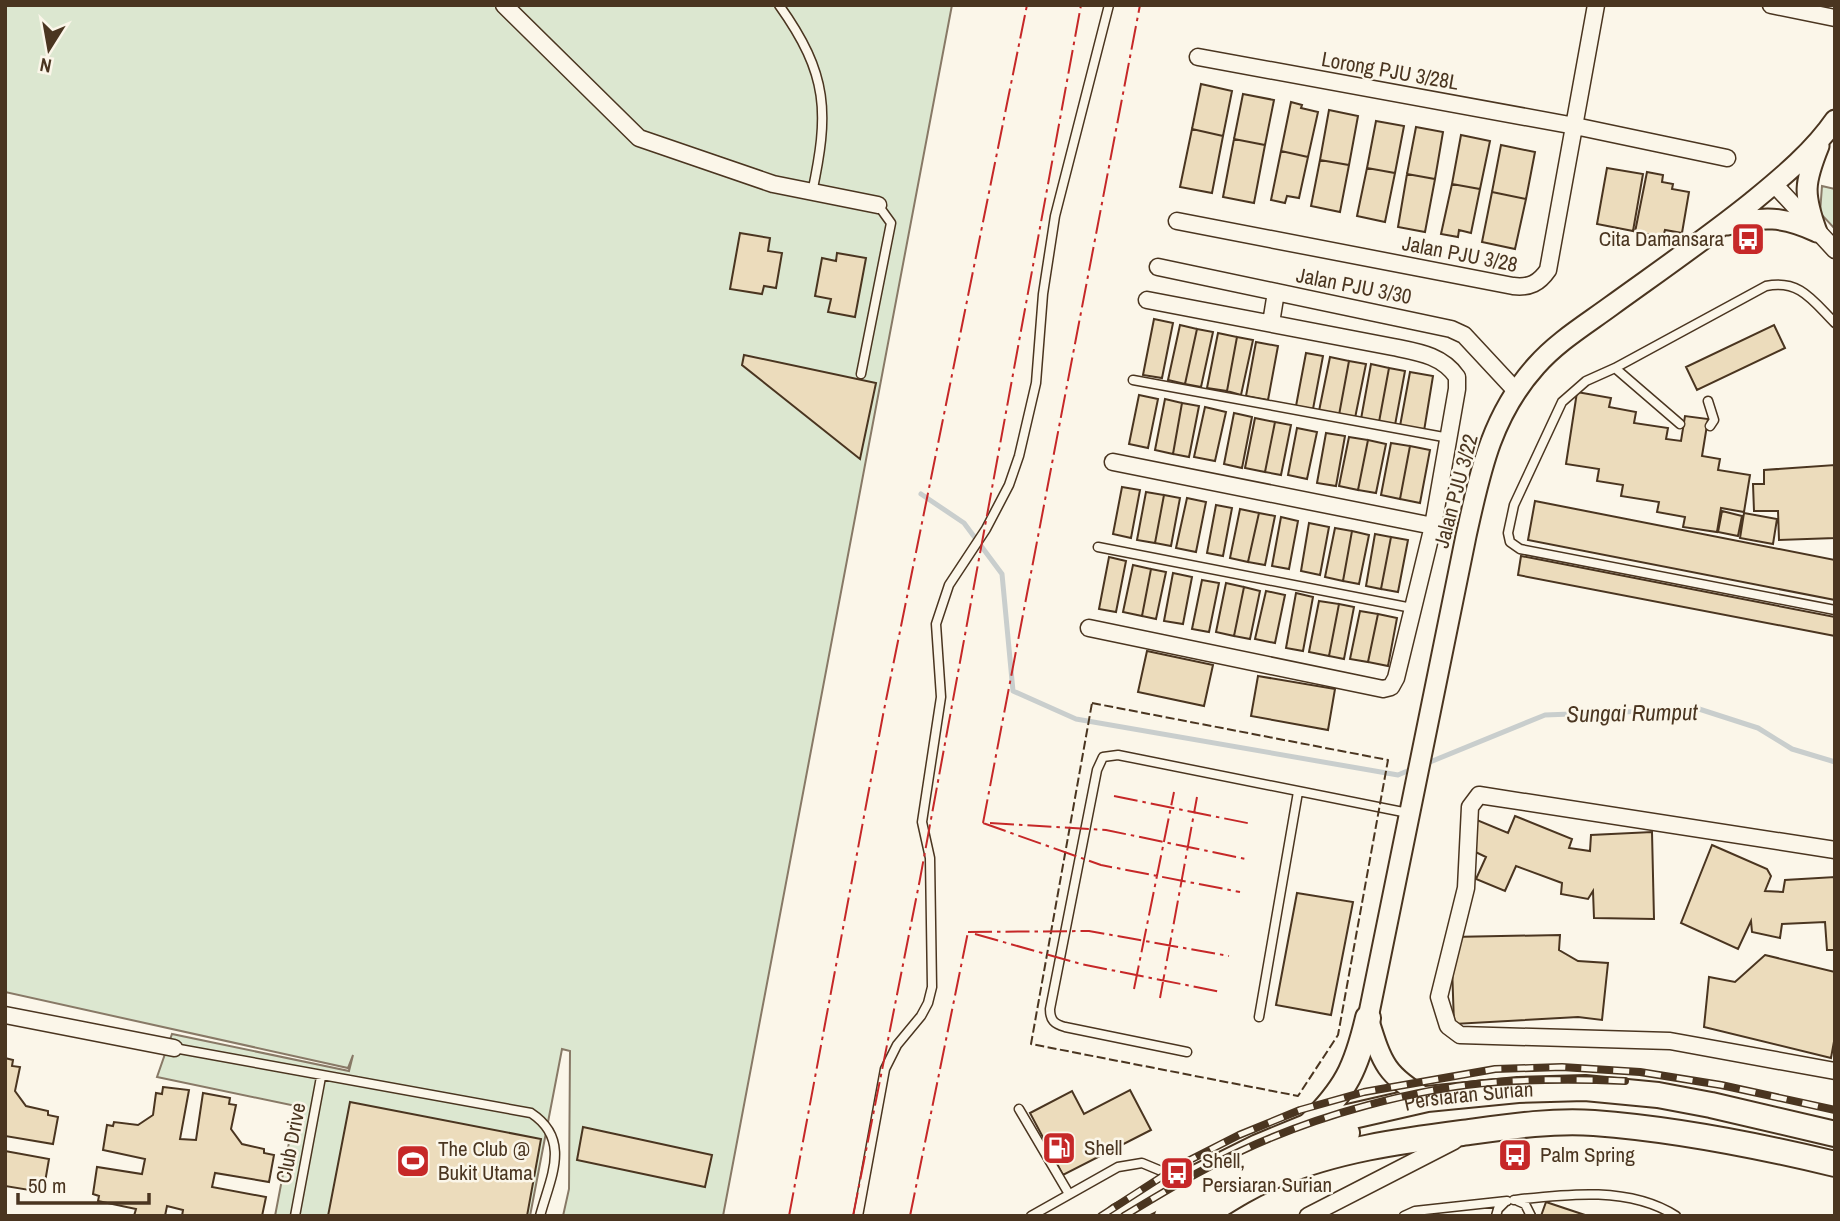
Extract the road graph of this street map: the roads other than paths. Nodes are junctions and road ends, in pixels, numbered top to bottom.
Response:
1 (504, 5) edge
2 (779, 5) edge
3 (1109, 5) edge
4 (1596, 5) edge
5 (1771, 5) edge
6 (1835, 18) edge
7 (1198, 57) dead end
8 (1835, 120) edge
9 (1575, 126) junction
10 (1822, 138) junction
11 (1727, 158) dead end
12 (1774, 184) junction
13 (812, 193) junction
14 (878, 205) joint
15 (1177, 221) dead end
16 (1721, 226) junction
17 (1817, 232) junction
18 (1835, 250) edge
19 (1158, 267) dead end
20 (1276, 292) junction
21 (1312, 299) junction
22 (1147, 300) dead end
23 (1272, 323) junction
24 (1835, 323) edge
25 (1306, 330) junction
26 (1615, 368) junction
27 (862, 374) dead end
28 (1133, 380) dead end
29 (1517, 391) junction
30 (1708, 401) dead end
31 (1680, 424) dead end
32 (1710, 426) dead end
33 (1449, 439) junction
34 (1113, 462) dead end
35 (1433, 526) junction
36 (1098, 547) dead end
37 (1412, 608) junction
38 (1835, 610) edge
39 (1089, 628) dead end
40 (1298, 792) junction
41 (1411, 814) junction
42 (1835, 850) edge
43 (5, 1015) edge
44 (1259, 1017) dead end
45 (1368, 1018) junction
46 (174, 1048) joint
47 (1187, 1052) dead end
48 (1835, 1071) edge
49 (321, 1077) junction
50 (1427, 1099) junction
51 (1403, 1104) junction
52 (1018, 1109) dead end
53 (1309, 1126) junction
54 (1475, 1131) junction
55 (1835, 1134) edge
56 (1835, 1164) edge
57 (1187, 1181) junction
58 (1069, 1195) junction
59 (1510, 1200) junction
60 (295, 1216) edge
61 (540, 1216) edge
62 (858, 1216) edge
63 (1031, 1216) edge
64 (1119, 1216) edge
65 (1167, 1216) edge
66 (1202, 1216) edge
67 (1308, 1216) edge
68 (1404, 1216) edge
69 (1496, 1216) edge
70 (1531, 1216) edge
71 (1676, 1216) edge

1 - 13 street
2 - 13 lane
3 - 62 lane
4 - 9 street, Jalan PJU 3/28
5 - 6 street
7 - 9 street, Lorong PJU 3/28L
8 - 10 street, Jalan PJU 3/22
9 - 11 street, Lorong PJU 3/28L
9 - 15 street, Jalan PJU 3/28
10 - 12 street, Jalan PJU 3/22
10 - 17 street
12 - 16 street, Jalan PJU 3/22
12 - 17 street
13 - 14 street
14 - 27 lane
16 - 17 street
16 - 29 street, Jalan PJU 3/22
17 - 18 street
19 - 20 street, Jalan PJU 3/30
20 - 21 street, Jalan PJU 3/30
20 - 23 street
21 - 25 street
21 - 29 street, Jalan PJU 3/30
22 - 23 street
23 - 25 street
24 - 26 lane
25 - 33 street
26 - 31 lane
26 - 38 lane
28 - 33 lane
29 - 41 street, Jalan PJU 3/22
30 - 32 lane
33 - 35 street
34 - 35 street
35 - 37 street
36 - 37 lane
37 - 39 street
40 - 41 lane
40 - 44 lane
40 - 47 lane
41 - 45 street, Jalan PJU 3/22
42 - 48 street
43 - 46 street
45 - 50 street
45 - 53 main road
46 - 49 lane
49 - 60 lane, Club Drive
49 - 61 lane
50 - 51 main road, Persiaran Surian
50 - 55 main road, Persiaran Surian
51 - 53 main road, Persiaran Surian
51 - 65 main road
52 - 58 lane
53 - 57 main road, Persiaran Surian
54 - 56 main road, Persiaran Surian
54 - 66 main road, Persiaran Surian
54 - 67 street
57 - 58 lane
57 - 64 main road, Persiaran Surian
58 - 63 lane
59 - 68 lane
59 - 69 lane
59 - 70 lane
59 - 71 lane

